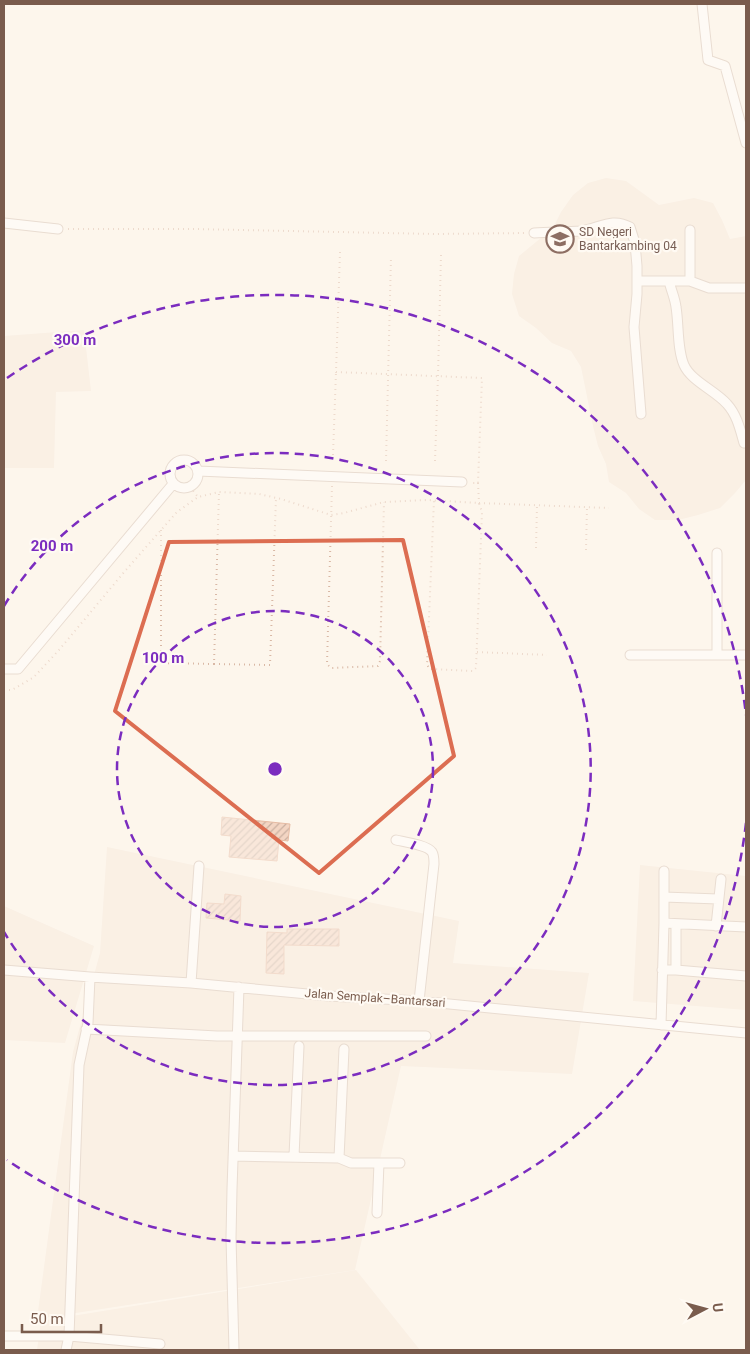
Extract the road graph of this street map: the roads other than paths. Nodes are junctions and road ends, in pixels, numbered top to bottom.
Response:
1 (702, 4) edge
2 (746, 142) edge
3 (4, 223) edge
4 (58, 229) road end
5 (690, 230) dead end
6 (534, 233) road end
7 (638, 281) junction
8 (669, 281) junction
9 (690, 281) junction
10 (746, 288) edge
11 (641, 414) dead end
12 (744, 443) dead end
13 (198, 471) junction
14 (462, 482) road end
15 (173, 484) junction
16 (716, 553) dead end
17 (630, 655) dead end
18 (717, 655) junction
19 (746, 656) edge
20 (4, 669) edge
21 (396, 840) dead end
22 (199, 866) dead end
23 (664, 871) dead end
24 (721, 879) dead end
25 (664, 897) junction
26 (718, 899) junction
27 (664, 923) junction
28 (676, 924) junction
29 (716, 926) junction
30 (746, 927) edge
31 (4, 970) edge
32 (662, 970) junction
33 (676, 970) junction
34 (746, 976) edge
35 (90, 977) junction
36 (191, 983) junction
37 (240, 987) junction
38 (419, 1001) junction
39 (661, 1025) junction
40 (86, 1029) junction
41 (746, 1033) edge
42 (238, 1036) junction
43 (426, 1036) dead end
44 (298, 1046) dead end
45 (344, 1049) dead end
46 (234, 1156) junction
47 (294, 1156) junction
48 (340, 1158) junction
49 (379, 1163) junction
50 (400, 1163) dead end
51 (377, 1213) dead end
52 (4, 1336) edge
53 (69, 1336) junction
54 (160, 1344) dead end
55 (66, 1350) edge
56 (234, 1350) edge

1 - 2 street
3 - 4 street
5 - 9 street
6 - 7 street
7 - 8 street
7 - 11 street
8 - 9 street
8 - 12 street
9 - 10 street
13 - 14 street
13 - 15 street
13 - 15 street
15 - 20 street
16 - 18 street
17 - 18 street
18 - 19 street
21 - 38 street
22 - 36 street
23 - 25 street
24 - 26 street
25 - 26 street
25 - 27 street
26 - 29 street
27 - 28 street
27 - 32 street
28 - 29 street
28 - 33 street
29 - 30 street
31 - 35 street, Jalan Semplak–Bantarsari
32 - 33 street
32 - 39 street
33 - 34 street
35 - 36 street, Jalan Semplak–Bantarsari
35 - 40 street
36 - 37 street, Jalan Semplak–Bantarsari
37 - 38 street, Jalan Semplak–Bantarsari
37 - 42 street
38 - 39 street, Jalan Semplak–Bantarsari
39 - 41 street, Jalan Semplak–Bantarsari
40 - 42 street
40 - 53 street
42 - 43 street
42 - 46 street
44 - 47 street
45 - 48 street
46 - 47 street
46 - 56 street
47 - 48 street
48 - 49 street
49 - 50 street
49 - 51 street
52 - 53 street
53 - 54 street
53 - 55 street

